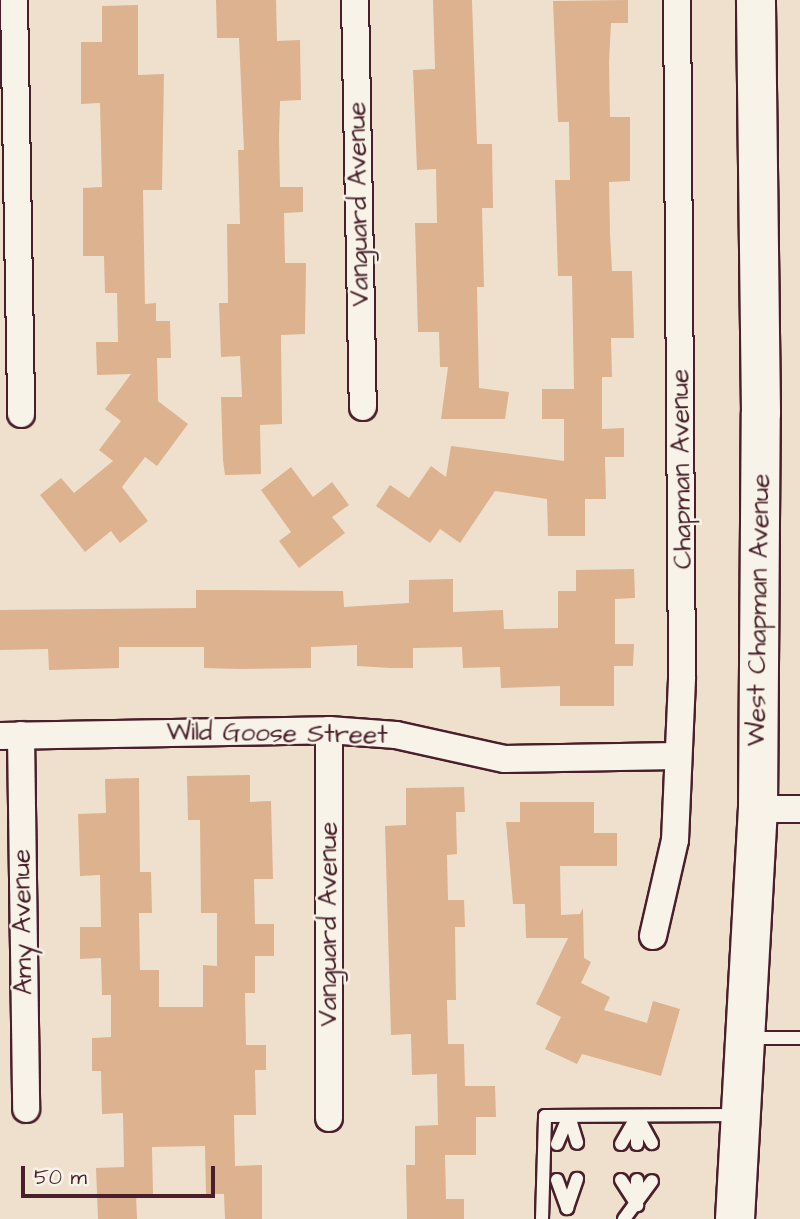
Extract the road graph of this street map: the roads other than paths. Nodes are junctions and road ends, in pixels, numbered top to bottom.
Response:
1 (14, 0) edge
2 (355, 0) edge
3 (677, 0) edge
4 (756, 0) edge
5 (363, 407) dead end
6 (21, 414) dead end
7 (329, 730) junction
8 (10, 736) edge
9 (677, 756) junction
10 (758, 808) junction
11 (800, 809) edge
12 (653, 936) dead end
13 (745, 1038) junction
14 (800, 1038) edge
15 (26, 1109) dead end
16 (740, 1115) junction
17 (569, 1116) junction
18 (637, 1116) junction
19 (329, 1118) dead end
20 (577, 1143) dead end
21 (652, 1143) dead end
22 (557, 1144) dead end
23 (621, 1144) dead end
24 (637, 1144) dead end
25 (577, 1179) dead end
26 (557, 1180) dead end
27 (621, 1180) dead end
28 (637, 1180) dead end
29 (652, 1181) dead end
30 (637, 1205) junction
31 (567, 1208) junction
32 (542, 1213) edge
33 (624, 1219) edge
34 (735, 1219) edge

1 - 6 street
2 - 5 street, Vanguard Avenue
3 - 9 street, Chapman Avenue
4 - 10 main road, West Chapman Avenue
7 - 8 street, Wild Goose Street
7 - 9 street, Wild Goose Street
7 - 19 street, Vanguard Avenue
8 - 15 street, Amy Avenue
9 - 12 street, Chapman Avenue
10 - 11 street
10 - 13 main road, West Chapman Avenue
13 - 14 lane
13 - 16 main road, West Chapman Avenue
16 - 18 lane
16 - 34 main road, West Chapman Avenue
17 - 18 lane
17 - 20 lane
17 - 22 lane
17 - 32 lane
18 - 21 lane
18 - 23 lane
18 - 24 lane
25 - 31 lane
26 - 31 lane
27 - 30 lane
28 - 30 lane
29 - 30 lane
30 - 33 lane
31 - 32 lane

